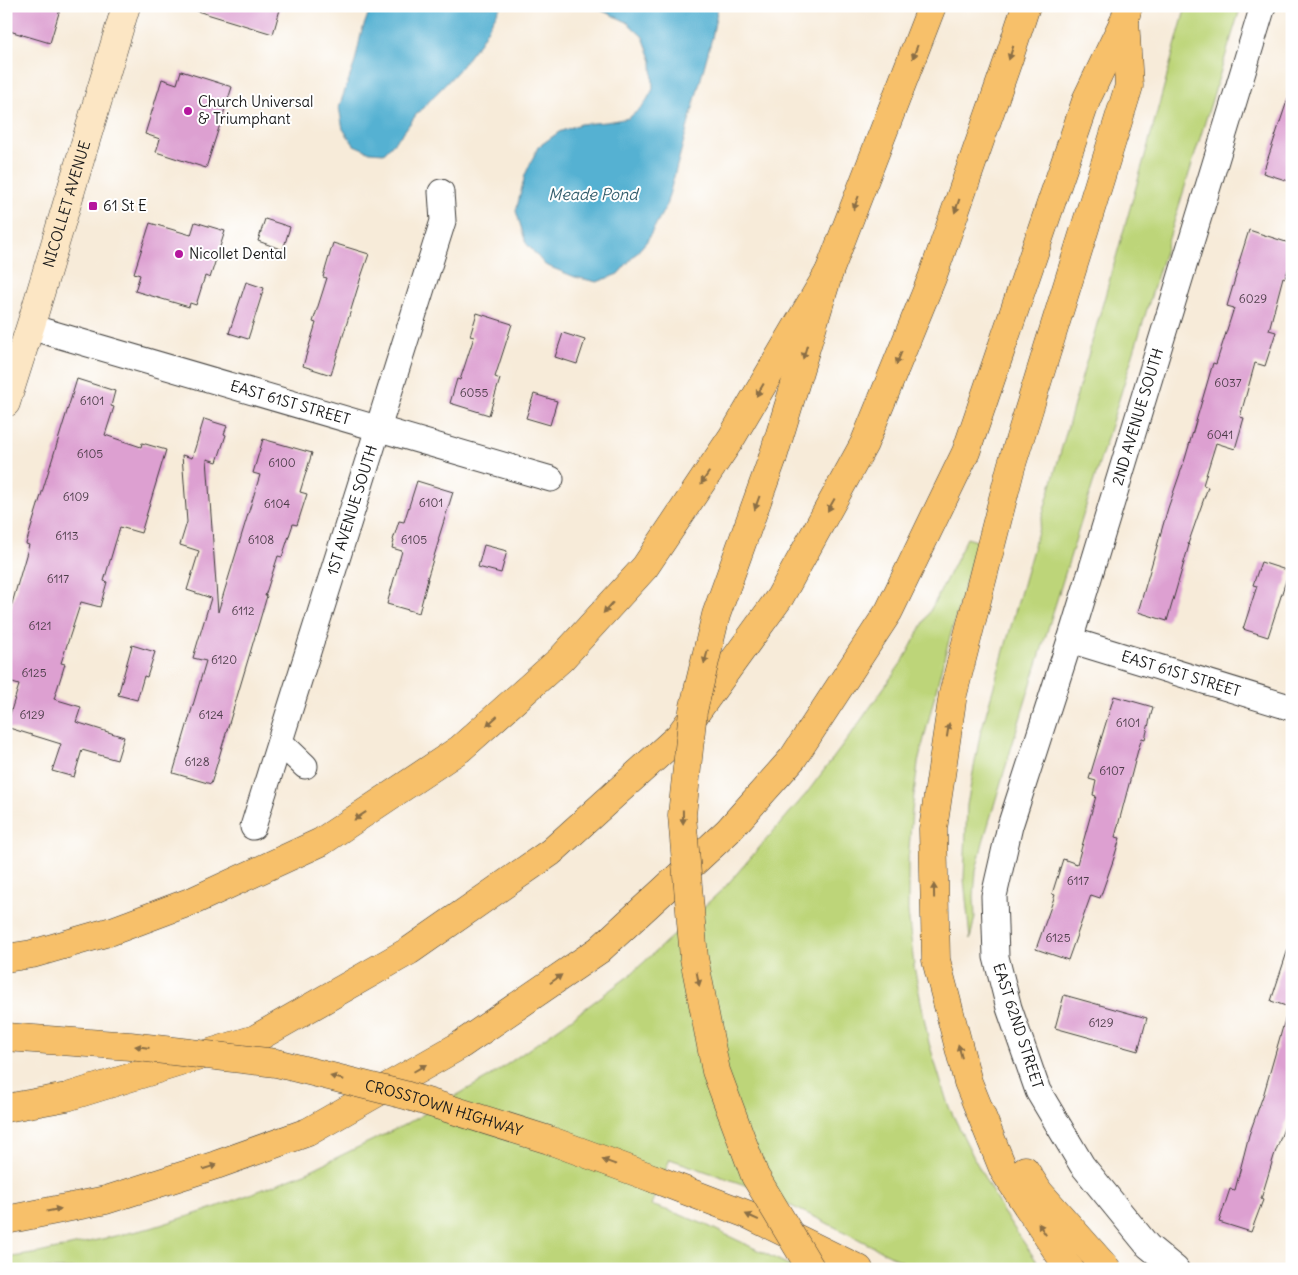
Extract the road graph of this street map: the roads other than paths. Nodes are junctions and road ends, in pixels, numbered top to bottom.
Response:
1 (126, 6) edge
2 (932, 6) edge
3 (1026, 6) edge
4 (1262, 6) edge
5 (1126, 13) edge
6 (441, 192) dead end
7 (829, 272) junction
8 (30, 327) junction
9 (6, 403) edge
10 (378, 429) junction
11 (551, 479) dead end
12 (1070, 640) junction
13 (1292, 708) edge
14 (280, 742) junction
15 (305, 766) dead end
16 (1010, 826) joint
17 (253, 827) dead end
18 (6, 958) edge
19 (6, 1037) edge
20 (968, 1082) junction
21 (6, 1108) edge
22 (6, 1220) edge
23 (811, 1269) edge
24 (858, 1269) edge
25 (1070, 1269) edge
26 (1107, 1269) edge
27 (1176, 1269) edge

1 - 8 main road, NICOLLET AVENUE
2 -> 7 highway
3 -> 21 highway
4 - 12 street, 2ND AVENUE SOUTH
20 -> 5 highway
22 -> 5 highway
6 - 10 street, 1ST AVENUE SOUTH
7 -> 18 highway
7 -> 23 highway, bridge
8 - 9 main road, NICOLLET AVENUE
8 - 10 street, EAST 61ST STREET
10 - 11 street, EAST 61ST STREET
10 - 14 street, 1ST AVENUE SOUTH
12 - 13 street, EAST 61ST STREET
12 - 16 street, 2ND AVENUE SOUTH
14 - 15 street
14 - 17 street, 1ST AVENUE SOUTH
16 - 27 street, EAST 62ND STREET
24 -> 19 highway, CROSSTOWN HIGHWAY, bridge
25 -> 20 highway
20 - 26 highway

